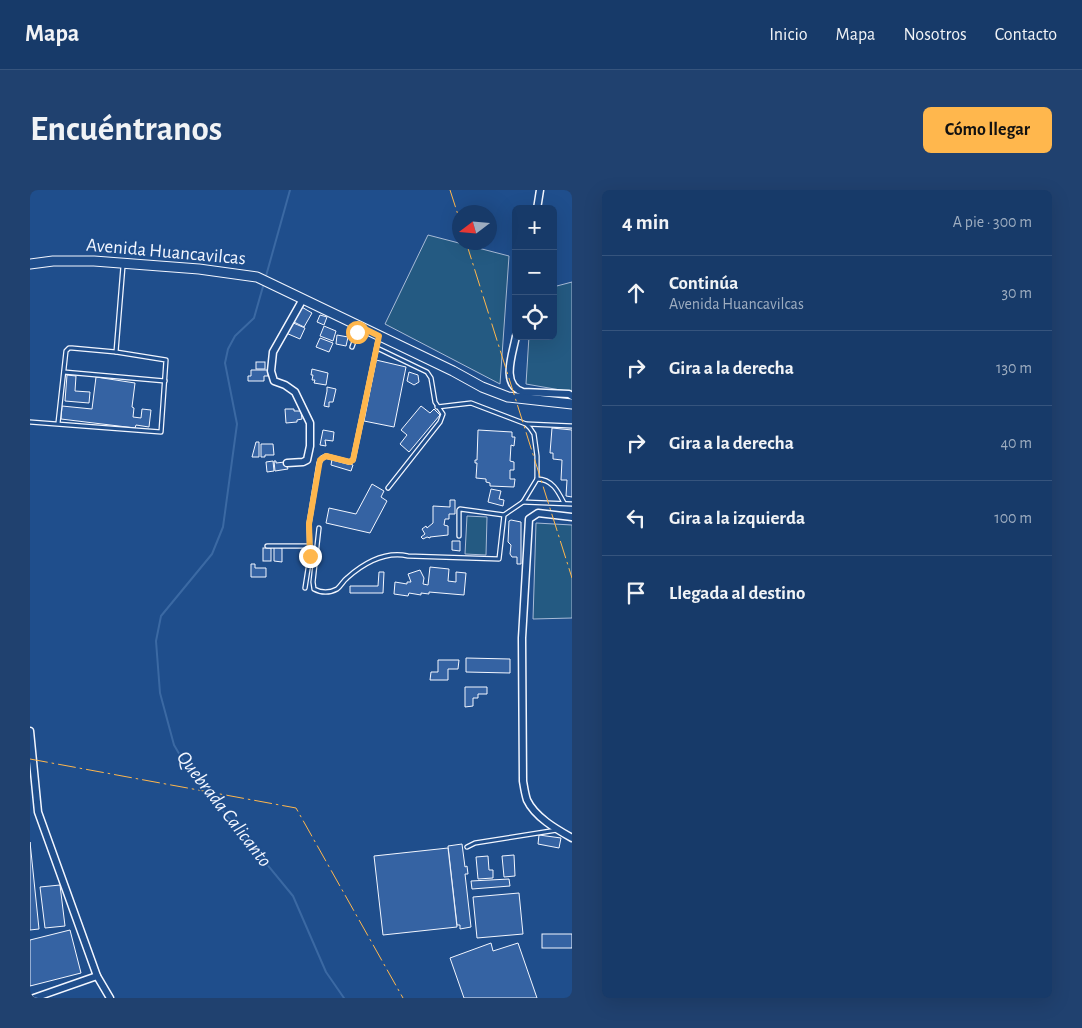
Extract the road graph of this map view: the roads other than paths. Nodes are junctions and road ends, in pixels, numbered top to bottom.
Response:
1 (540, 190) edge
2 (538, 205) edge
3 (123, 263) junction
4 (30, 264) edge
5 (303, 299) junction
6 (359, 326) junction
7 (379, 336) junction
8 (515, 340) edge
9 (352, 347) dead end
10 (376, 348) junction
11 (116, 352) junction
12 (64, 372) junction
13 (165, 381) junction
14 (572, 396) edge
15 (572, 404) edge
16 (437, 407) junction
17 (30, 422) edge
18 (58, 423) junction
19 (526, 424) junction
20 (572, 426) edge
21 (287, 462) dead end
22 (537, 479) junction
23 (388, 488) dead end
24 (523, 502) junction
25 (564, 504) junction
26 (572, 504) edge
27 (504, 515) junction
28 (572, 517) edge
29 (319, 528) dead end
30 (459, 536) dead end
31 (267, 546) dead end
32 (310, 546) junction
33 (305, 588) dead end
34 (30, 731) edge
35 (557, 830) junction
36 (572, 838) edge
37 (468, 847) dead end
38 (97, 976) junction
39 (34, 998) edge
40 (110, 998) edge

1 - 2 street
3 - 4 street, Avenida Huancavilcas
3 - 5 street, Avenida Huancavilcas
3 - 11 lane
5 - 6 street, Avenida Huancavilcas
5 - 21 street
6 - 7 street, Avenida Huancavilcas
6 - 9 lane
7 - 10 lane
7 - 15 street, Avenida Huancavilcas
8 - 14 street
10 - 16 lane
10 - 32 lane
11 - 12 lane
11 - 13 lane
12 - 13 lane
12 - 18 lane
13 - 18 lane
16 - 19 lane
16 - 23 lane
17 - 18 lane
19 - 20 lane
19 - 22 lane
22 - 24 lane
22 - 25 lane
24 - 25 lane
24 - 27 lane
25 - 26 lane
27 - 29 lane
27 - 30 lane
28 - 35 street
31 - 32 lane
32 - 33 lane
34 - 38 street
35 - 36 street
35 - 37 lane
38 - 39 street
38 - 40 street

